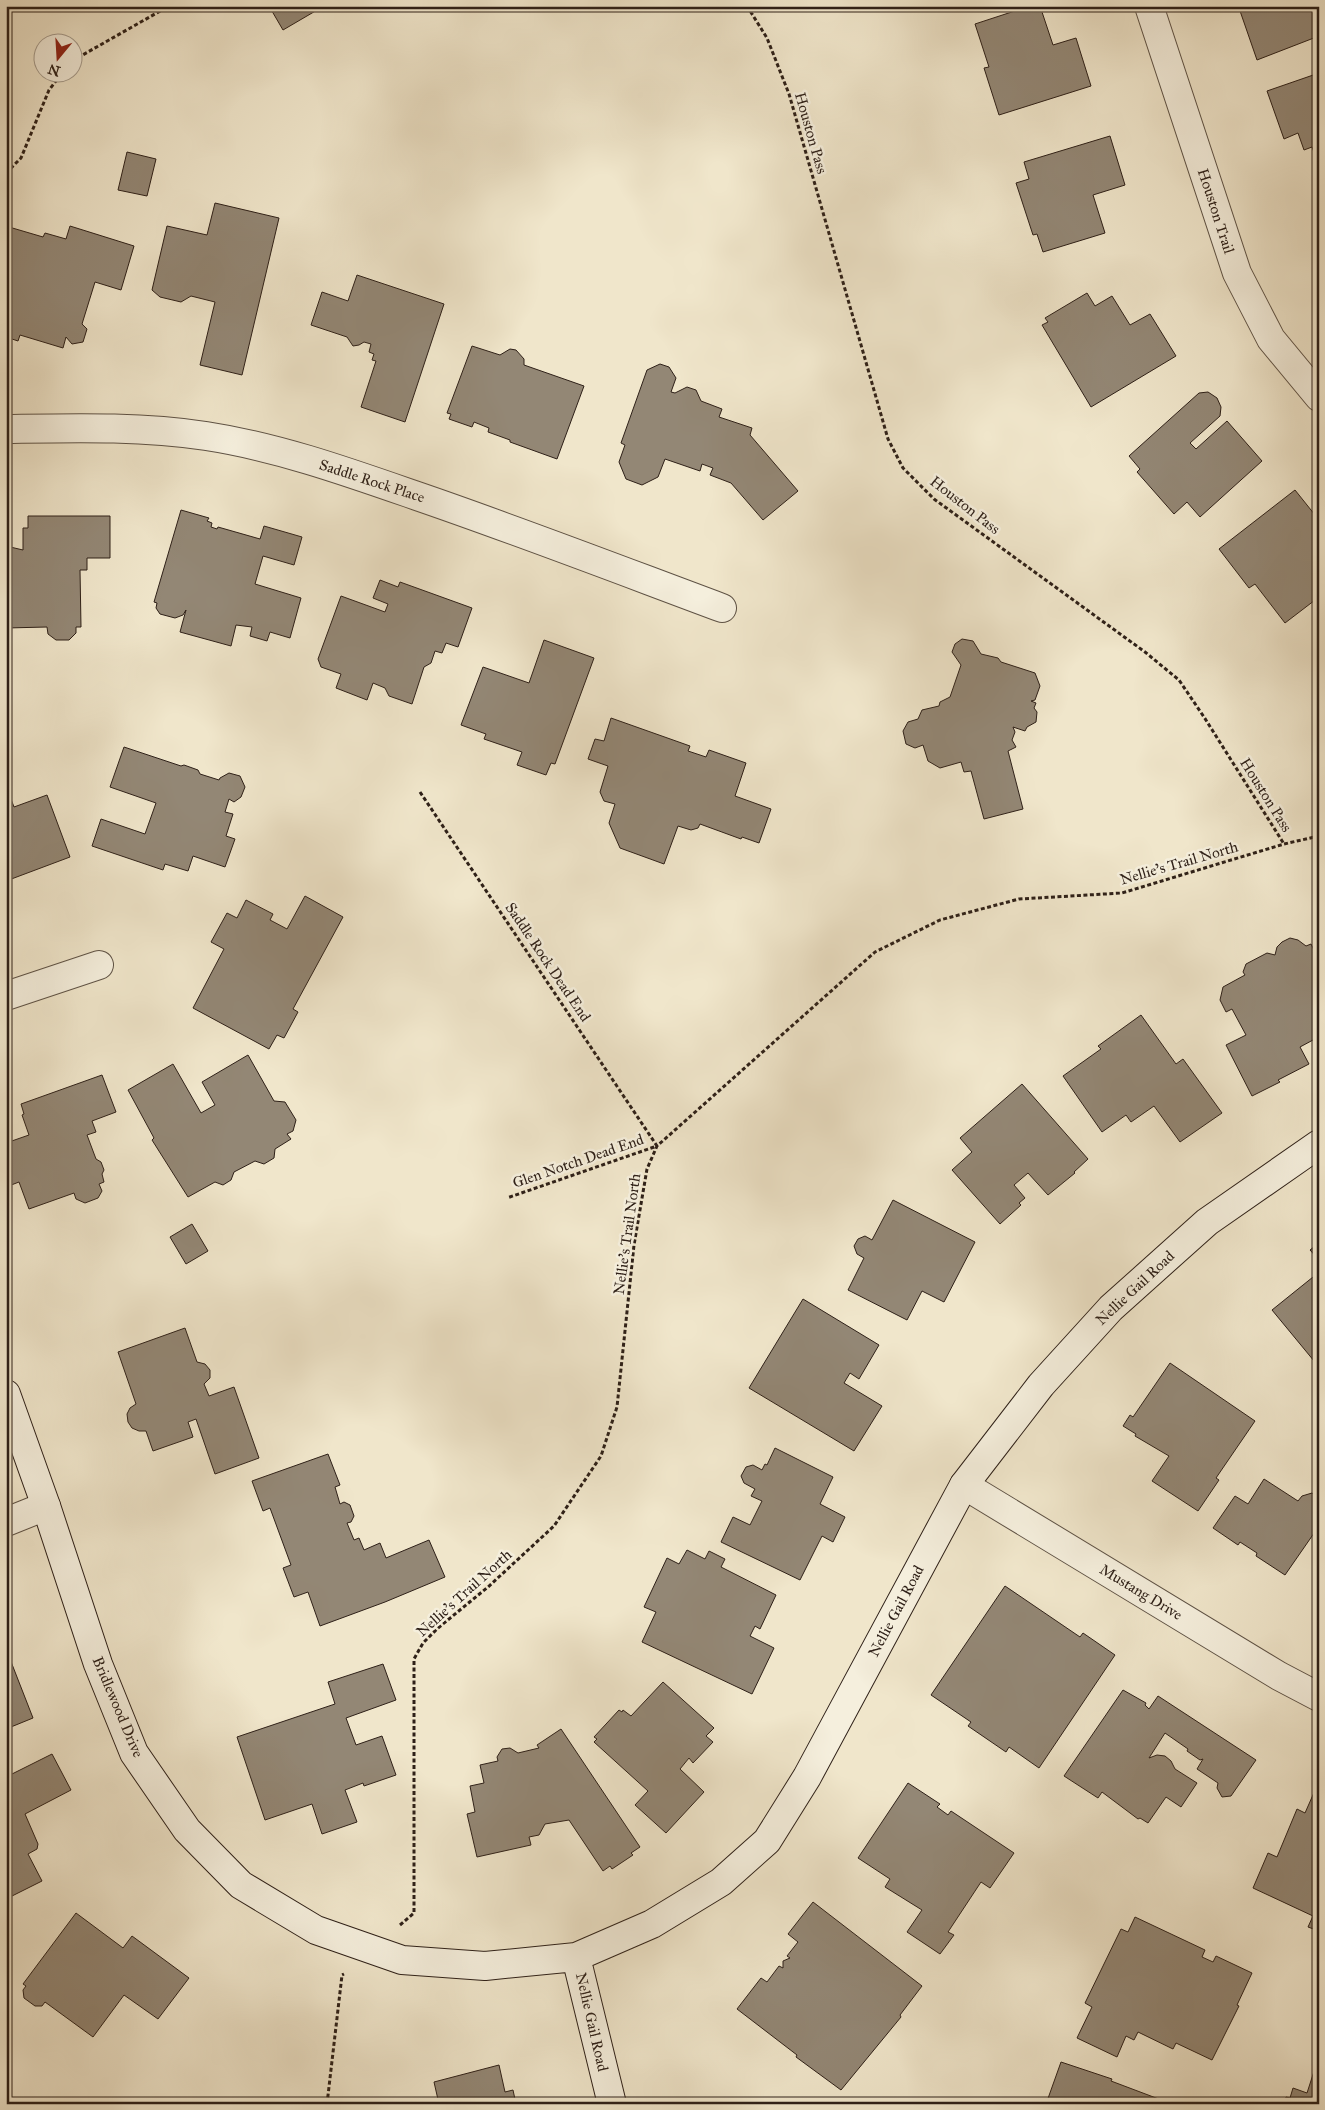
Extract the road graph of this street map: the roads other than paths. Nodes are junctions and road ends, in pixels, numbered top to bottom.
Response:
1 (1149, 6) edge
2 (1319, 397) edge
3 (6, 430) edge
4 (722, 608) dead end
5 (99, 965) dead end
6 (6, 996) edge
7 (1319, 1144) edge
8 (6, 1394) edge
9 (964, 1485) junction
10 (46, 1506) junction
11 (6, 1522) edge
12 (1319, 1697) edge
13 (576, 1957) junction
14 (612, 2104) edge

1 - 2 street, Houston Trail
3 - 4 street, Saddle Rock Place
5 - 6 street
7 - 9 street, Nellie Gail Road
8 - 10 street, Bridlewood Drive
9 - 12 street, Mustang Drive
9 - 13 street, Nellie Gail Road
10 - 11 street
10 - 13 street, Bridlewood Drive
13 - 14 street, Nellie Gail Road

